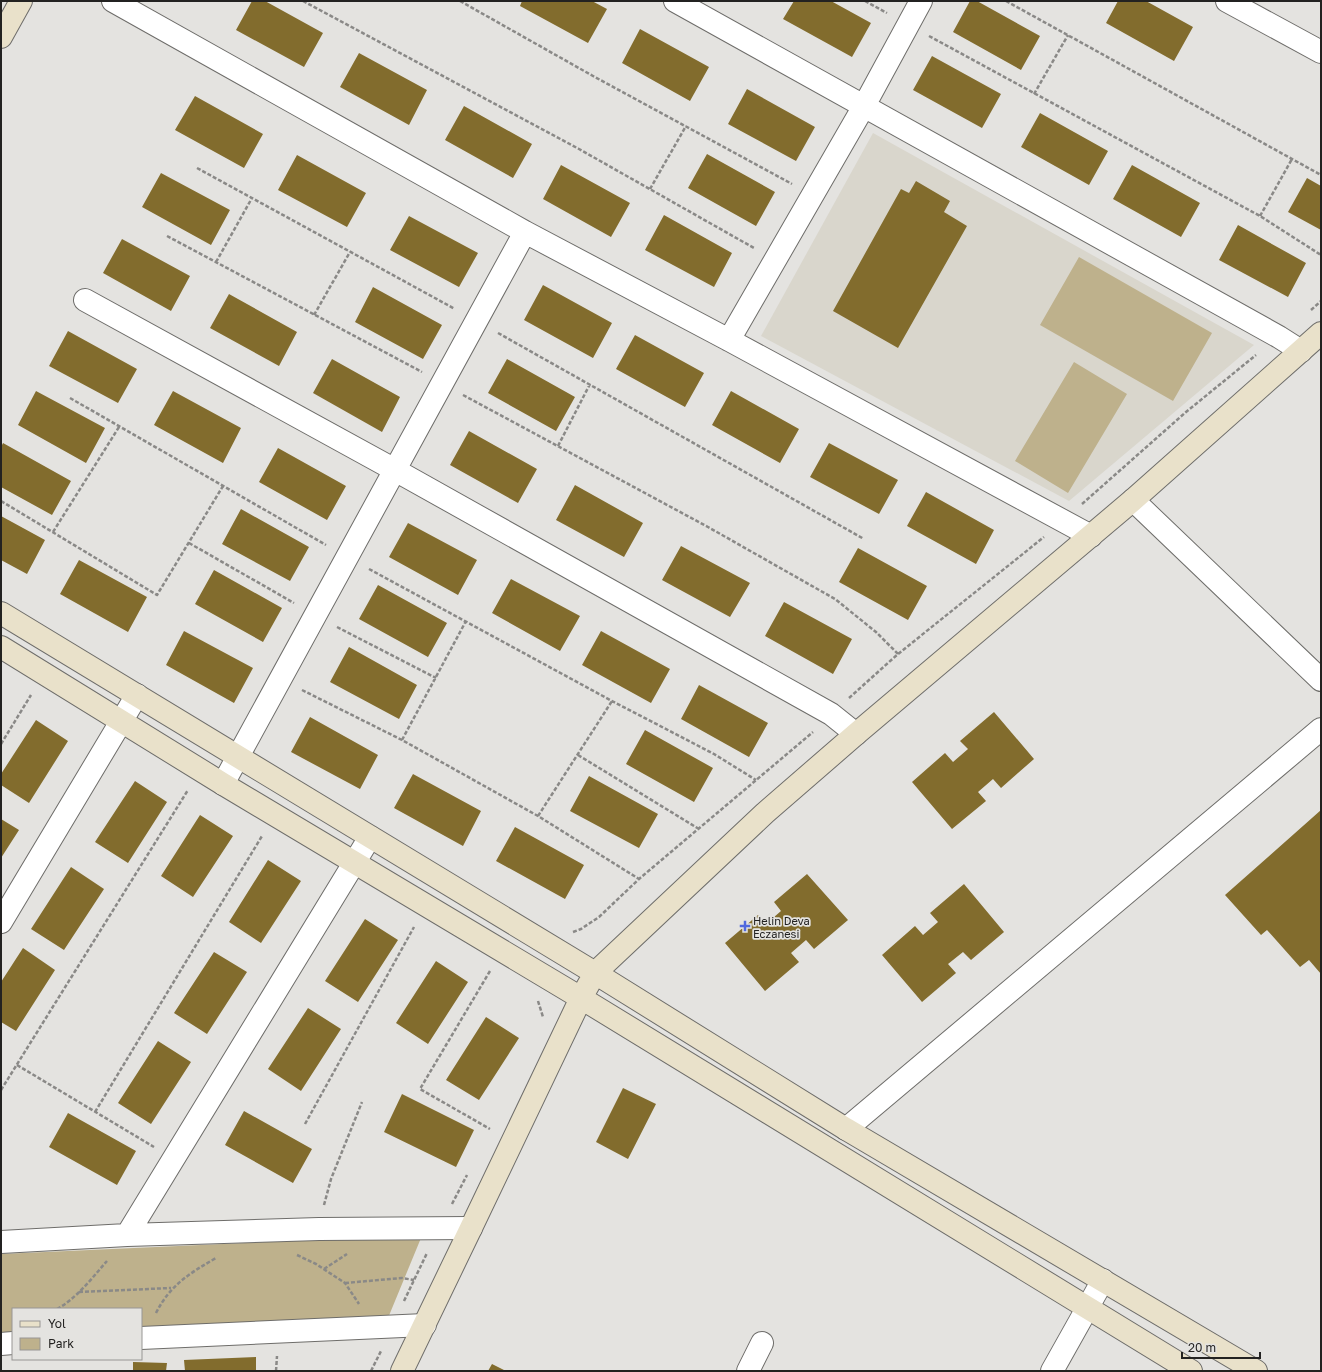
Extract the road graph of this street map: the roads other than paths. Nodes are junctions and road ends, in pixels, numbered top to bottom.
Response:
1 (21, 1) edge
2 (113, 1) edge
3 (675, 1) edge
4 (921, 1) edge
5 (1227, 1) edge
6 (1, 37) edge
7 (1321, 52) edge
8 (864, 106) junction
9 (525, 232) junction
10 (85, 300) dead end
11 (1321, 333) edge
12 (729, 340) junction
13 (1301, 350) junction
14 (395, 470) junction
15 (1133, 500) junction
16 (1091, 536) junction
17 (1, 613) edge
18 (1, 647) edge
19 (1321, 680) edge
20 (137, 695) junction
21 (121, 722) junction
22 (1321, 729) edge
23 (856, 734) junction
24 (238, 756) junction
25 (223, 784) junction
26 (370, 837) junction
27 (355, 863) junction
28 (1, 922) edge
29 (595, 973) junction
30 (581, 998) junction
31 (846, 1129) junction
32 (471, 1228) junction
33 (127, 1235) junction
34 (1, 1242) edge
35 (1103, 1280) junction
36 (1087, 1307) junction
37 (425, 1325) junction
38 (144, 1338) edge
39 (12, 1343) edge
40 (762, 1343) dead end
41 (1, 1344) edge
42 (402, 1371) edge
43 (748, 1371) edge
44 (1052, 1371) edge
45 (1191, 1371) edge
46 (1256, 1371) edge

1 - 6 street
2 - 9 street
3 - 8 street
4 - 8 street
5 - 7 street
8 - 12 street
8 - 13 street
9 - 12 street
9 - 14 street
10 - 14 street
11 - 13 street
12 - 16 street
13 - 15 street
14 - 23 street
14 - 24 street
15 - 16 street
15 - 19 street
16 - 23 street
17 - 20 street
18 - 21 street
20 - 21 street
20 - 24 street
21 - 25 street
21 - 28 street
22 - 31 street
23 - 29 street
24 - 25 street
24 - 26 street
25 - 27 street
26 - 27 street
26 - 29 street
27 - 30 street
27 - 33 street
29 - 30 street
29 - 31 street
30 - 32 street
30 - 36 street
31 - 35 street
32 - 33 street
32 - 37 street
33 - 34 street
35 - 36 street
35 - 46 street
36 - 44 street
36 - 45 street
37 - 38 street
37 - 42 street
39 - 41 street
40 - 43 street

